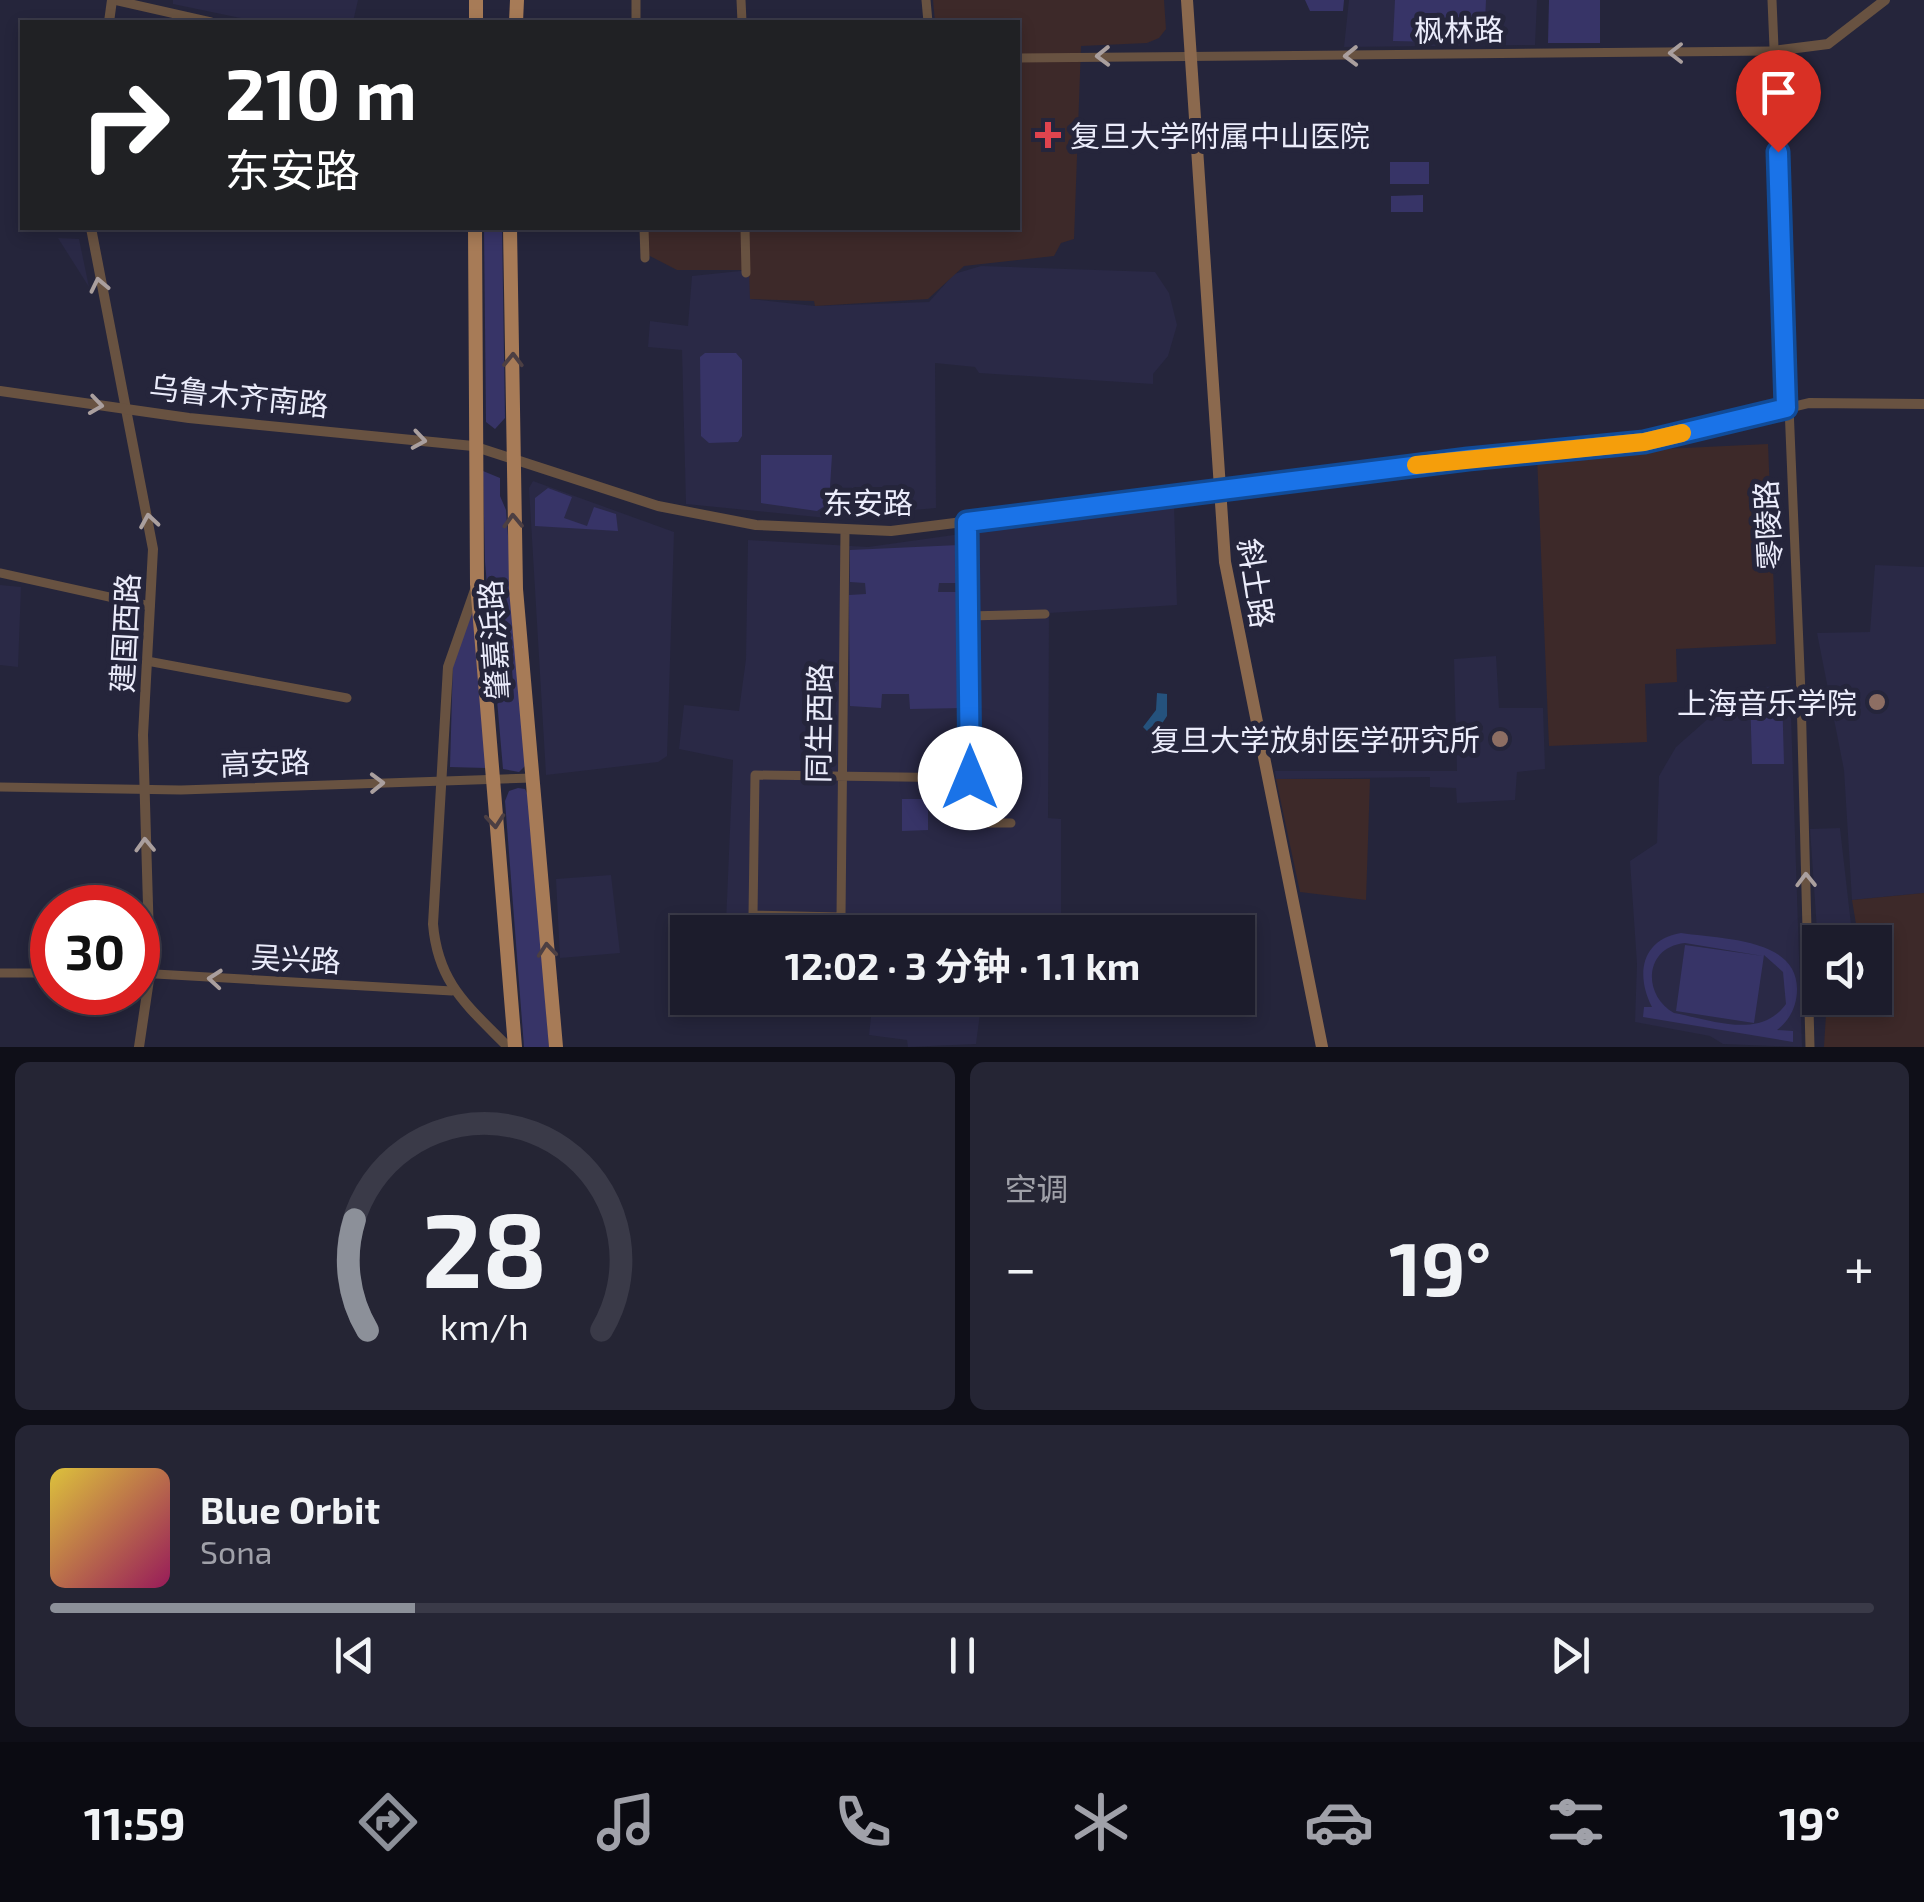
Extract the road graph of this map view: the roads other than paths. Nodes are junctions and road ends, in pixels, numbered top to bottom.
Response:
1 (113, 0) edge
2 (1187, 0) edge
3 (1772, 0) edge
4 (1885, 0) edge
5 (202, 20) edge
6 (1773, 51) junction
7 (1189, 54) junction
8 (1020, 58) edge
9 (91, 230) edge
10 (475, 230) edge
11 (510, 230) edge
12 (644, 230) edge
13 (745, 230) edge
14 (644, 258) dead end
15 (746, 272) dead end
16 (0, 391) edge
17 (1924, 404) edge
18 (1786, 408) junction
19 (129, 409) junction
20 (473, 446) junction
21 (511, 458) junction
22 (1220, 490) junction
23 (967, 522) junction
24 (844, 529) junction
25 (0, 573) edge
26 (477, 584) junction
27 (150, 606) junction
28 (1044, 614) dead end
29 (968, 616) junction
30 (147, 661) junction
31 (347, 698) dead end
32 (842, 775) junction
33 (532, 778) junction
34 (970, 778) junction
35 (491, 780) junction
36 (444, 782) junction
37 (0, 788) edge
38 (142, 790) junction
39 (1011, 822) dead end
40 (143, 885) edge
41 (30, 973) edge
42 (0, 974) edge
43 (160, 974) edge
44 (452, 991) junction
45 (141, 1015) edge
46 (139, 1047) edge
47 (511, 1047) edge
48 (556, 1047) edge
49 (1322, 1047) edge
50 (1810, 1047) edge

1 - 5 street
2 - 7 main road, 斜土路
3 - 6 street, 零陵路
4 - 6 street, 枫林路
6 -> 7 street, 枫林路
6 - 18 street, 零陵路
7 -> 8 street, 枫林路
7 - 22 main road, 斜土路
19 -> 9 street, 建国西路
10 - 20 main road, 肇嘉浜路
21 -> 11 main road, 肇嘉浜路
12 - 14 street
13 - 15 street
16 -> 19 street, 乌鲁木齐南路
17 - 18 street, 东安路
18 - 22 street, 东安路
50 -> 18 street, 零陵路
19 -> 20 street, 乌鲁木齐南路
27 -> 19 street, 建国西路
20 - 21 street, 东安路
20 - 26 main road, 肇嘉浜路
21 - 24 street, 东安路
33 -> 21 main road, 肇嘉浜路
22 - 23 street, 东安路
22 - 49 main road, 斜土路
23 - 24 street, 东安路
23 - 29 street
24 - 32 street, 同生西路
25 - 27 street
26 - 35 main road, 肇嘉浜路
26 - 36 street, 肇嘉浜路
27 - 30 street, 建国西路
28 - 29 street
29 - 34 street
30 - 31 street
30 - 38 street, 建国西路
32 - 32 street, 同生西路
32 - 34 street
33 - 35 street, 高安路
48 -> 33 main road, 肇嘉浜路
34 - 39 street
35 - 36 street, 高安路
35 -> 47 main road, 肇嘉浜路
38 -> 36 street, 高安路
36 - 44 street, 肇嘉浜路
37 - 38 street, 高安路
40 -> 38 street, 建国西路
41 - 42 street
44 -> 43 street, 吴兴路
44 - 47 street, 肇嘉浜路
45 - 46 street, 建国西路

